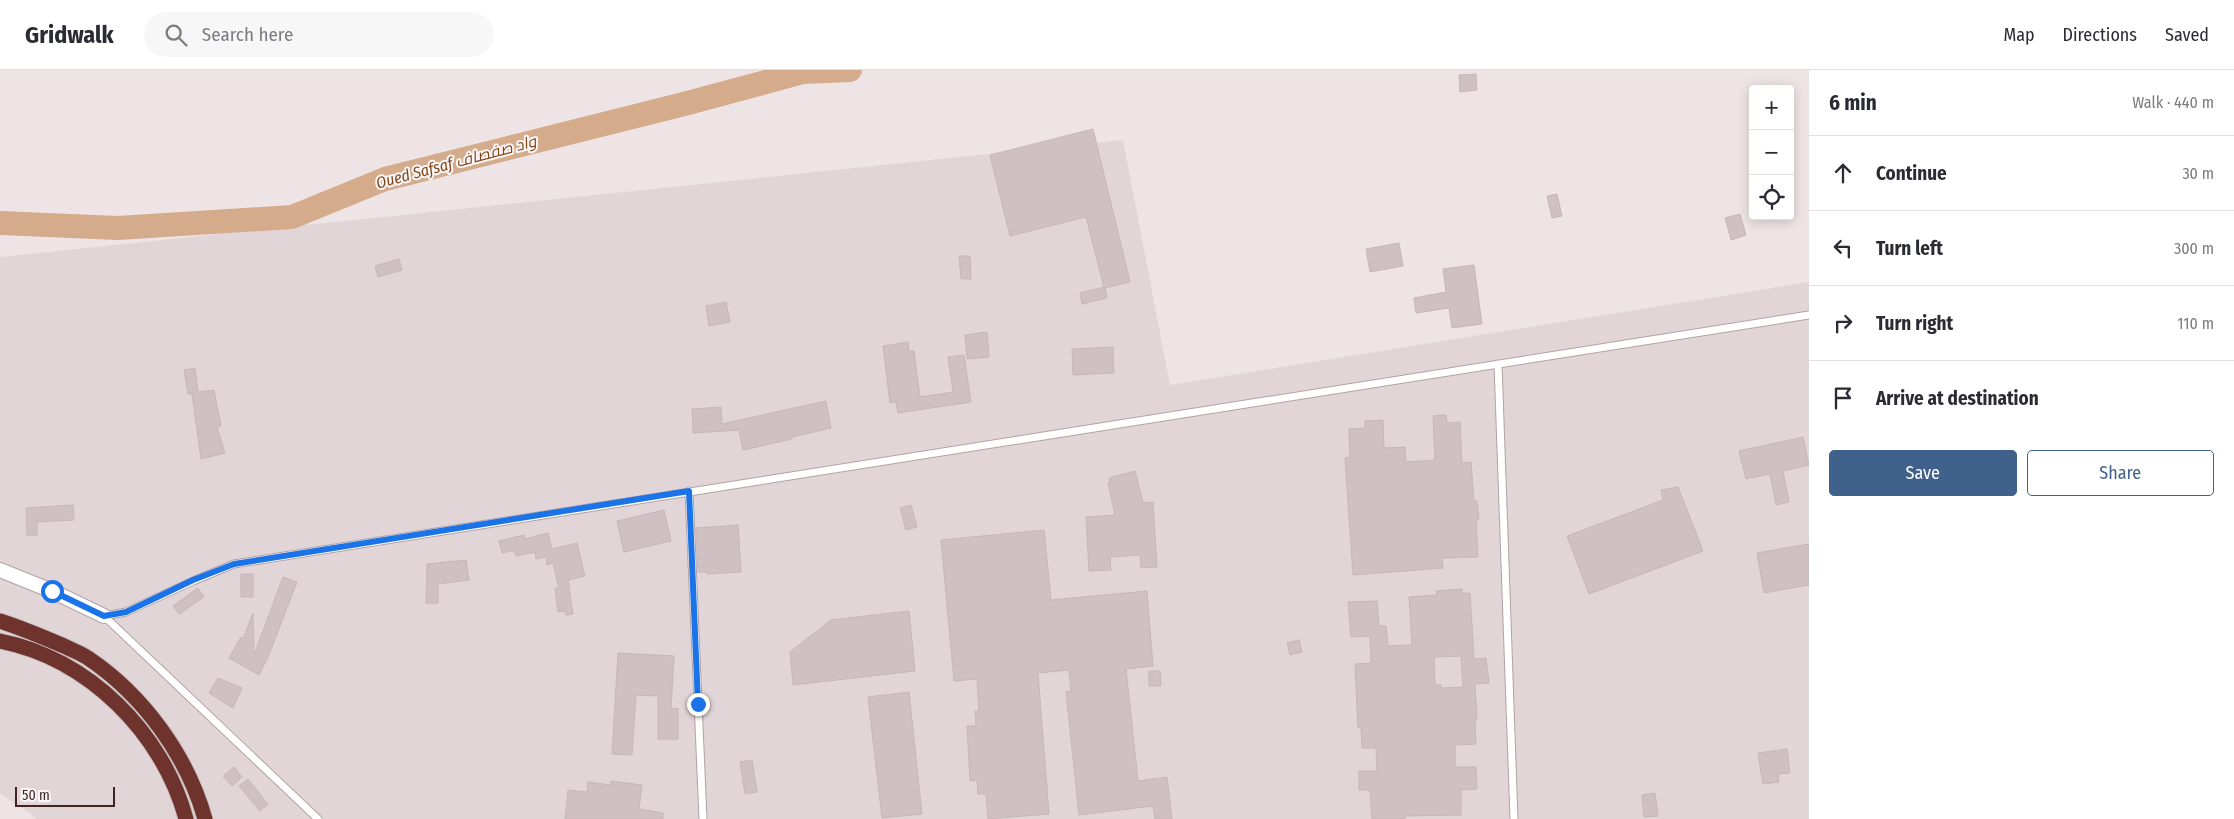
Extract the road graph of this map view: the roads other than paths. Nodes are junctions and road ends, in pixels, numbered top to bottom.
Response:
1 (1809, 314) edge
2 (1498, 364) junction
3 (689, 491) junction
4 (0, 570) edge
5 (104, 616) junction
6 (0, 621) edge
7 (0, 641) edge
8 (186, 819) edge
9 (205, 819) edge
10 (318, 819) edge
11 (703, 819) edge
12 (1514, 819) edge

1 - 2 lane
2 - 3 lane
2 - 12 lane
3 - 5 lane
3 - 11 lane
4 - 5 street
5 - 10 lane
6 - 9 highway
7 - 8 highway

